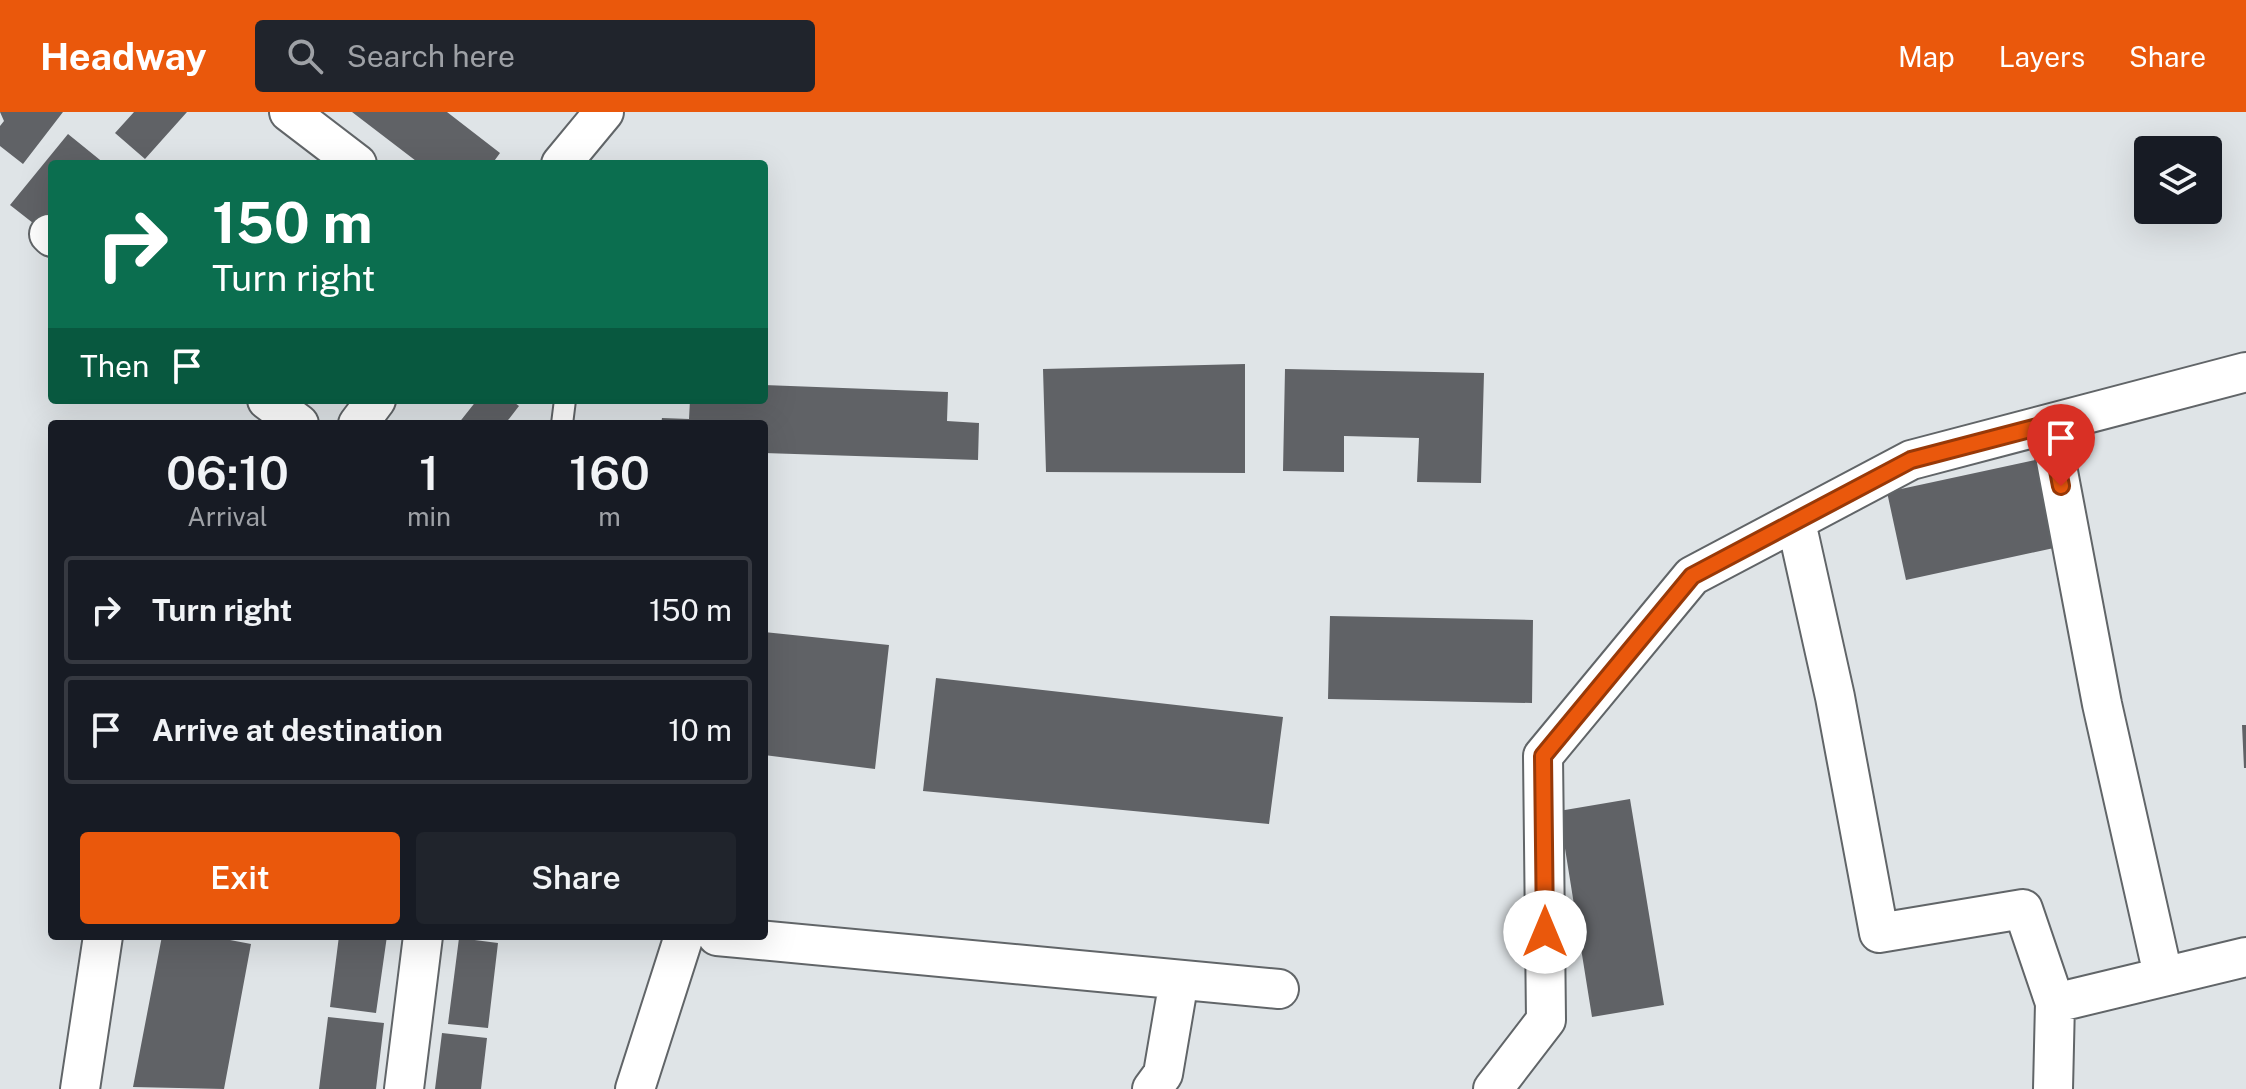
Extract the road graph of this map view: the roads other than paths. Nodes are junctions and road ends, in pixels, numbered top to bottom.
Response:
1 (289, 112) edge
2 (604, 112) edge
3 (352, 160) edge
4 (564, 160) edge
5 (2246, 372) edge
6 (272, 404) edge
7 (294, 420) edge
8 (2049, 424) junction
9 (1796, 522) junction
10 (102, 940) edge
11 (423, 940) edge
12 (683, 940) edge
13 (759, 940) edge
14 (2246, 957) edge
15 (2163, 975) junction
16 (1179, 980) junction
17 (1279, 989) dead end
18 (2055, 1003) junction
19 (80, 1089) edge
20 (404, 1089) edge
21 (635, 1089) edge
22 (1152, 1089) edge
23 (1493, 1089) edge
24 (2053, 1089) edge

1 - 3 street
2 - 4 street
5 - 8 street
6 - 7 street
8 - 9 street
8 - 15 street
9 - 18 street
9 - 23 street
10 - 19 street
11 - 20 street
12 - 21 street
13 - 16 street
14 - 15 street
15 - 18 street
16 - 17 street
16 - 22 street
18 - 24 street

